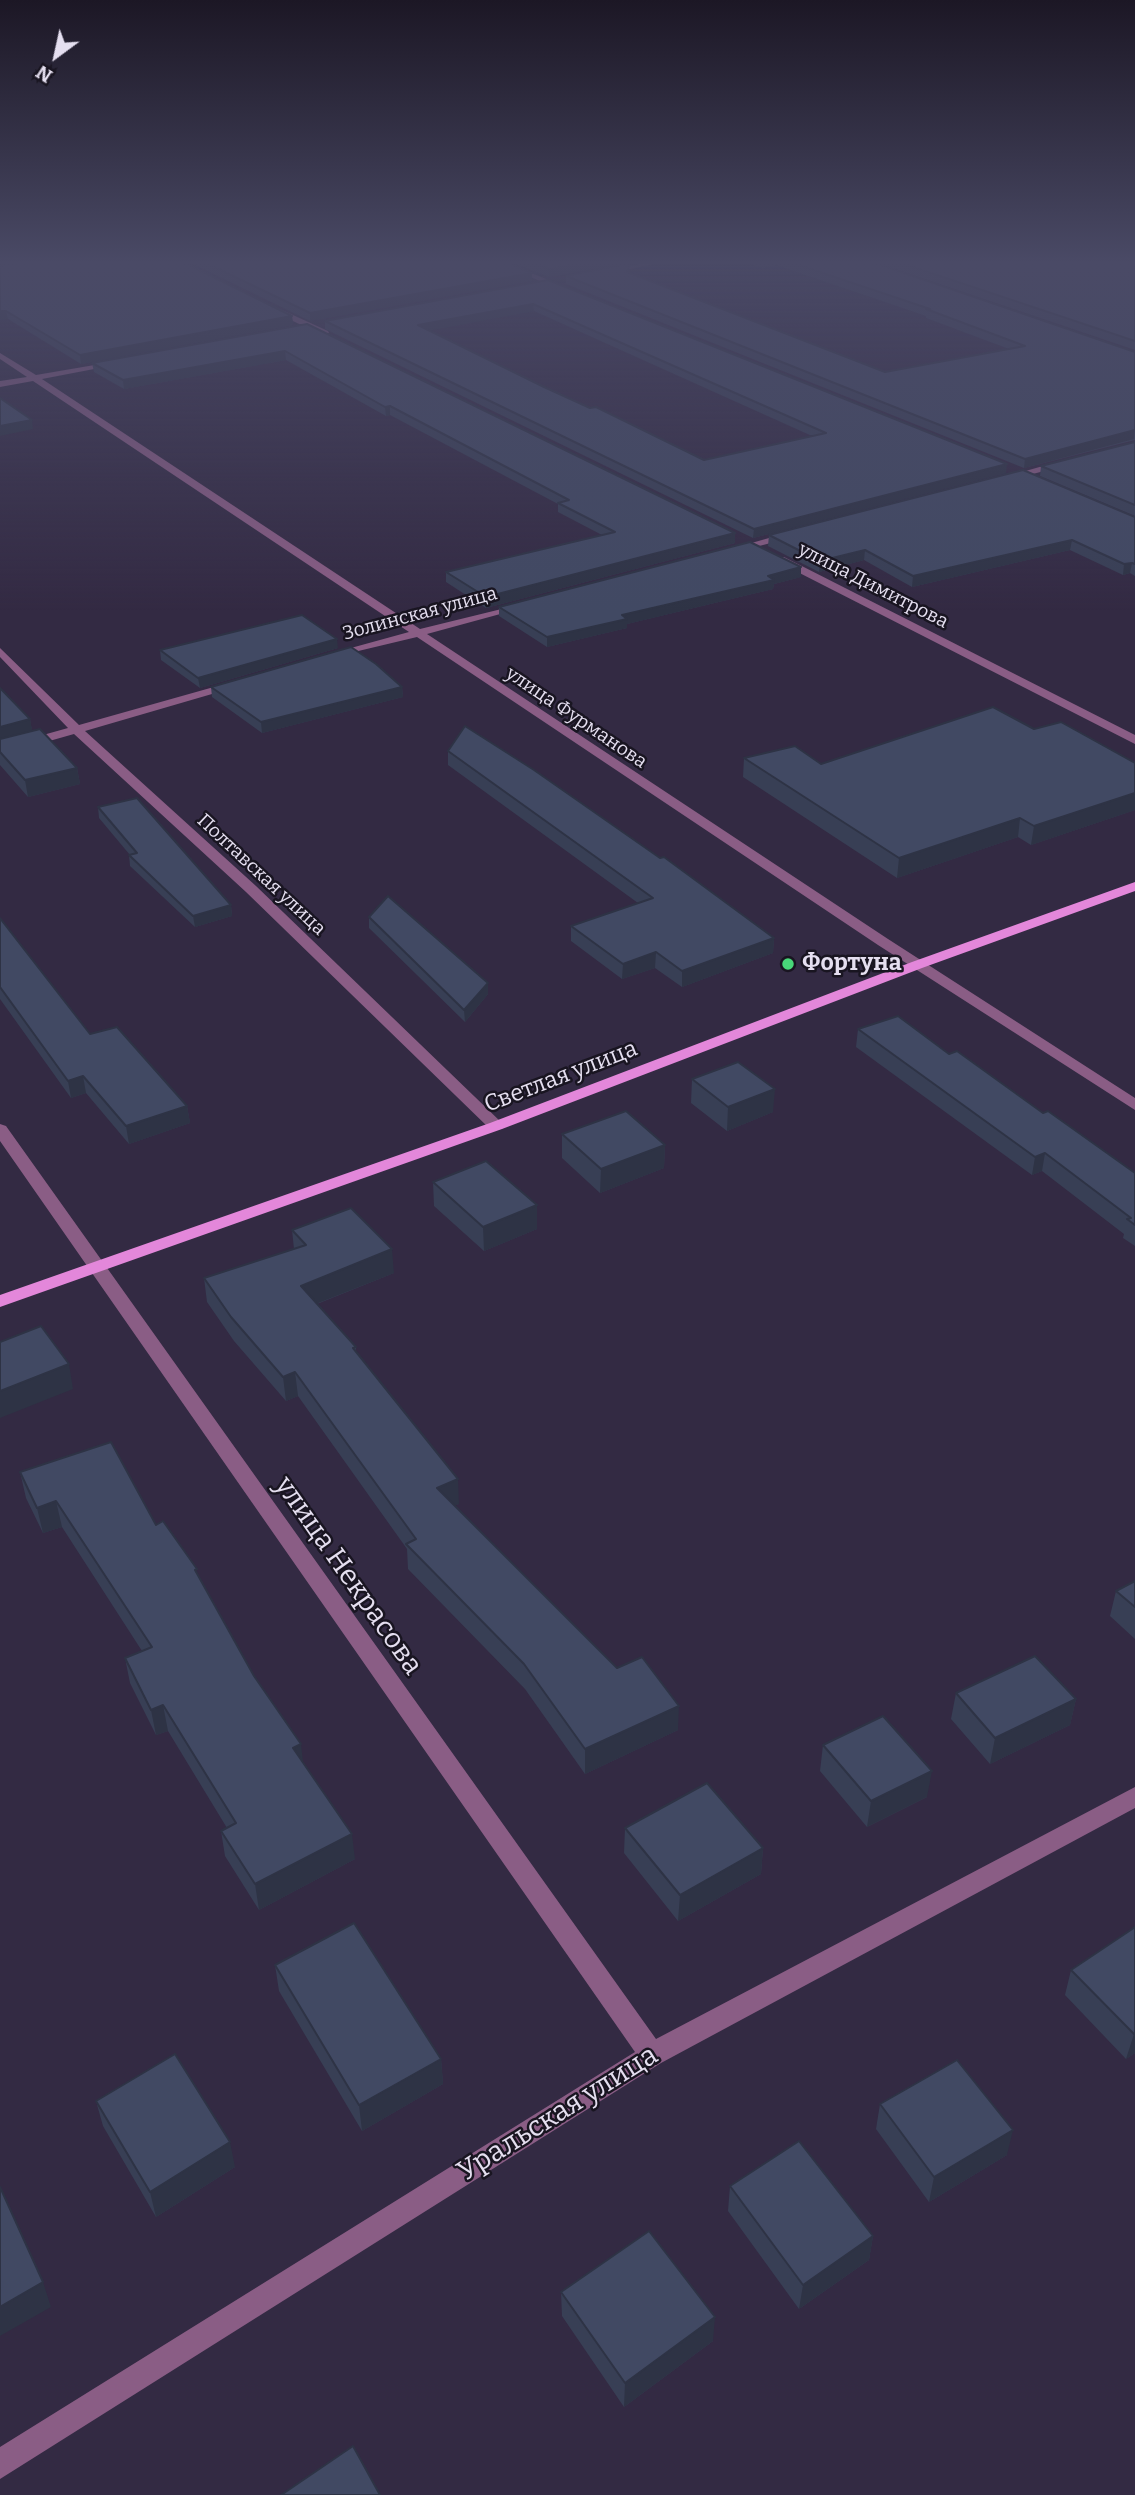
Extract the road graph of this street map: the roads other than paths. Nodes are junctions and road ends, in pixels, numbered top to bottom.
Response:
1 (32, 378) edge
2 (34, 378) edge
3 (0, 384) edge
4 (1073, 461) edge
5 (1010, 469) edge
6 (1023, 474) junction
7 (1035, 479) edge
8 (996, 481) edge
9 (806, 530) edge
10 (740, 538) dead end
11 (752, 545) junction
12 (725, 552) edge
13 (537, 601) edge
14 (416, 632) junction
15 (0, 651) edge
16 (324, 659) edge
17 (246, 681) edge
18 (76, 729) junction
19 (1135, 740) edge
20 (0, 751) edge
21 (1135, 886) edge
22 (917, 965) junction
23 (1135, 1105) edge
24 (496, 1126) junction
25 (0, 1129) edge
26 (94, 1266) junction
27 (0, 1301) edge
28 (1135, 1797) edge
29 (652, 2055) junction
30 (0, 2464) edge

1 - 3 street
2 - 14 street, улица Фурманова
4 - 6 street
5 - 6 street
6 - 7 street
6 - 8 street
9 - 11 street
10 - 11 street, улица Димитрова
11 - 12 street
11 - 19 street, улица Димитрова
13 - 14 street, Золинская улица
14 - 16 street, Золинская улица
14 - 22 street, улица Фурманова
15 - 18 street, Полтавская улица
17 - 18 street
18 - 20 street
18 - 24 street, Полтавская улица
21 - 22 main road, Светлая улица
22 - 23 street, улица Фурманова
22 - 24 main road, Светлая улица
24 - 26 main road, Светлая улица
25 - 26 street, улица Некрасова
26 - 27 main road, Светлая улица
26 - 29 street, улица Некрасова
28 - 29 street, Уральская улица
29 - 30 street, Уральская улица

